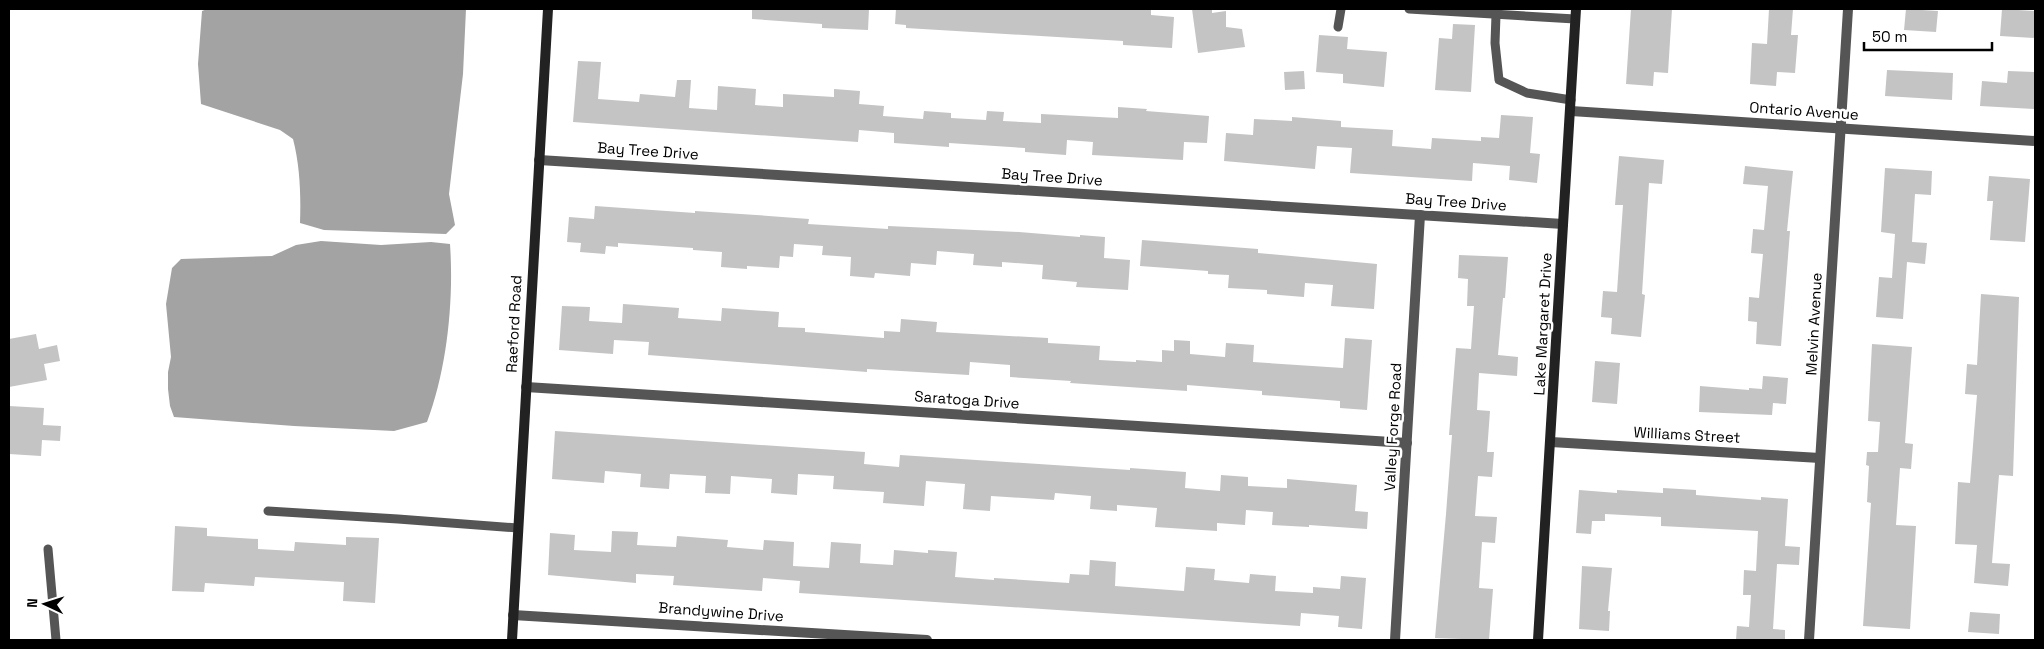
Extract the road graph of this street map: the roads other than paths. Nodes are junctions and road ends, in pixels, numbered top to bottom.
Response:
1 (548, 9) edge
2 (1341, 9) edge
3 (1408, 9) edge
4 (1848, 9) edge
5 (1576, 14) edge
6 (1496, 15) junction
7 (1338, 27) dead end
8 (1571, 100) junction
9 (1571, 111) junction
10 (1840, 128) junction
11 (2035, 141) edge
12 (539, 160) junction
13 (1420, 215) junction
14 (1563, 224) junction
15 (526, 387) junction
16 (1551, 442) junction
17 (1407, 443) junction
18 (1820, 458) junction
19 (268, 512) dead end
20 (518, 528) junction
21 (48, 549) dead end
22 (513, 615) junction
23 (56, 640) edge
24 (512, 640) edge
25 (927, 640) edge
26 (1396, 640) edge
27 (1538, 640) edge
28 (1809, 640) edge

1 - 12 street, Raeford Road
2 - 7 lane
3 - 6 lane
4 - 10 street, Melvin Avenue
5 - 6 lane
5 - 8 street, Lake Margaret Drive
6 - 8 lane
8 - 9 street, Lake Margaret Drive
9 - 10 street, Ontario Avenue
9 - 14 street, Lake Margaret Drive
10 - 11 street, Ontario Avenue
10 - 18 street, Melvin Avenue
12 - 13 street, Bay Tree Drive
12 - 15 street, Raeford Road
13 - 14 street, Bay Tree Drive
13 - 17 street, Valley Forge Road
14 - 16 street, Lake Margaret Drive
15 - 17 street, Saratoga Drive
15 - 20 street, Raeford Road
16 - 18 street, Williams Street
16 - 27 street, Lake Margaret Drive
17 - 26 street, Valley Forge Road
18 - 28 street, Melvin Avenue
19 - 20 lane
20 - 22 street, Raeford Road
21 - 23 lane
22 - 24 street, Raeford Road
22 - 25 street, Brandywine Drive

